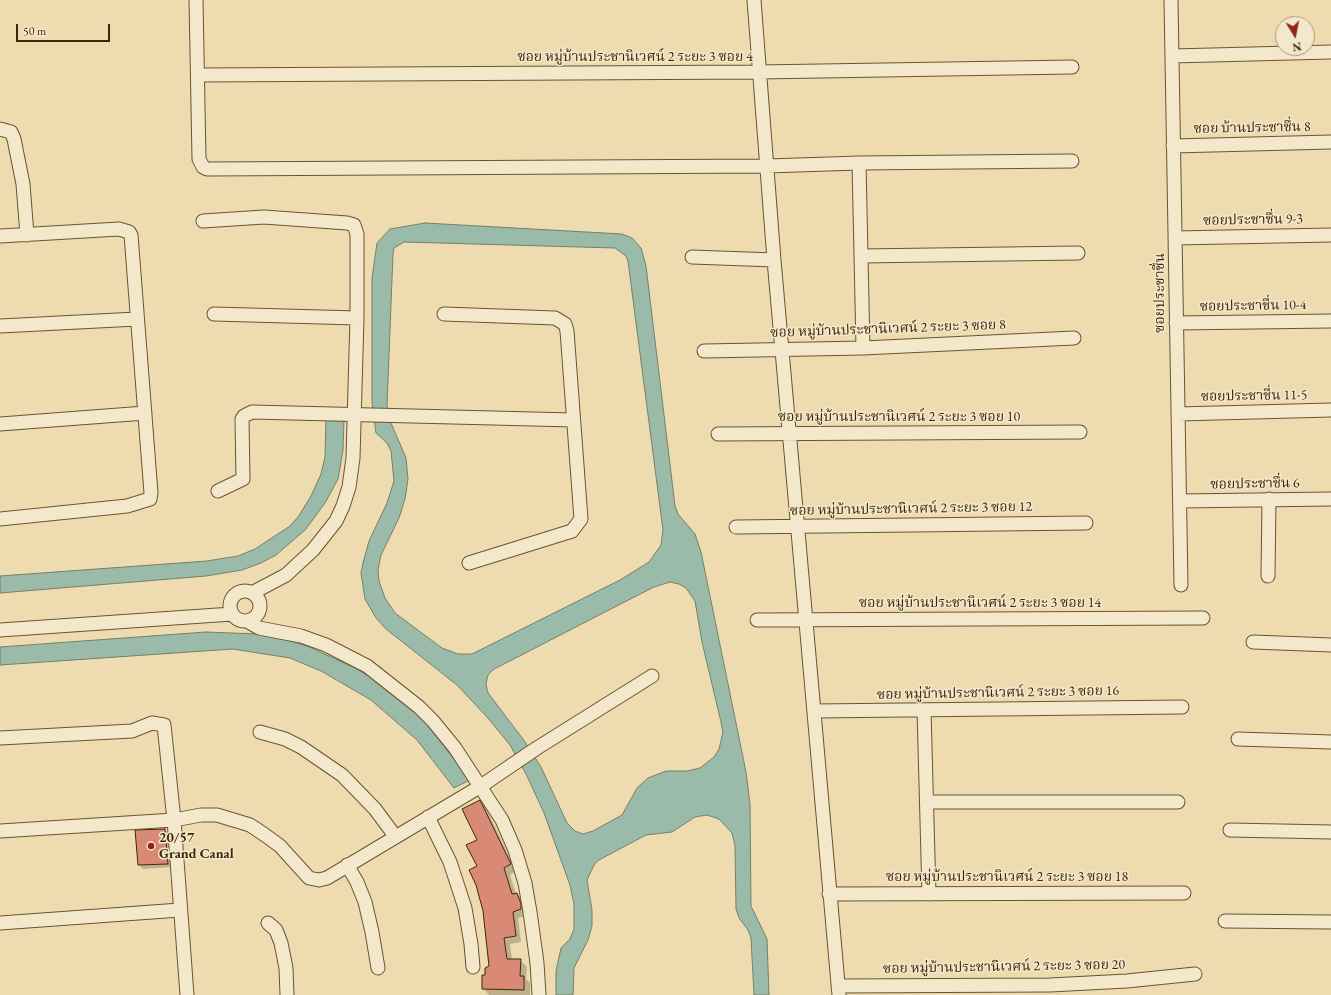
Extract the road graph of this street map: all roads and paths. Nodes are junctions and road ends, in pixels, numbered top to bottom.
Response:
1 (196, 0) edge
2 (754, 0) edge
3 (1171, 0) edge
4 (1331, 52) edge
5 (1172, 56) junction
6 (1072, 67) dead end
7 (758, 72) junction
8 (198, 75) junction
9 (0, 129) edge
10 (1331, 142) edge
11 (1173, 146) junction
12 (1072, 161) dead end
13 (859, 163) junction
14 (767, 166) junction
15 (203, 221) dead end
16 (27, 235) junction
17 (1331, 235) edge
18 (0, 236) edge
19 (1176, 238) junction
20 (1078, 253) dead end
21 (861, 256) junction
22 (692, 257) dead end
23 (774, 260) junction
24 (214, 314) dead end
25 (444, 314) dead end
26 (357, 318) junction
27 (137, 319) junction
28 (1331, 321) edge
29 (1176, 323) junction
30 (0, 326) edge
31 (1074, 338) dead end
32 (863, 348) junction
33 (783, 349) junction
34 (704, 351) dead end
35 (1331, 410) edge
36 (144, 413) junction
37 (1178, 414) junction
38 (354, 415) junction
39 (572, 420) junction
40 (0, 424) edge
41 (1080, 432) dead end
42 (718, 434) dead end
43 (789, 434) junction
44 (218, 491) dead end
45 (1269, 499) junction
46 (1331, 499) edge
47 (1180, 501) junction
48 (0, 519) edge
49 (1086, 523) dead end
50 (798, 526) junction
51 (736, 527) dead end
52 (469, 562) dead end
53 (1268, 576) dead end
54 (1181, 585) dead end
55 (252, 593) junction
56 (232, 614) junction
57 (1203, 618) dead end
58 (757, 620) dead end
59 (806, 620) junction
60 (247, 621) junction
61 (0, 630) edge
62 (1253, 642) dead end
63 (1331, 645) edge
64 (652, 676) dead end
65 (1182, 707) dead end
66 (924, 710) junction
67 (814, 711) junction
68 (260, 732) dead end
69 (0, 738) edge
70 (1238, 739) dead end
71 (1331, 742) edge
72 (481, 786) junction
73 (927, 802) junction
74 (1178, 802) dead end
75 (428, 817) junction
76 (174, 820) junction
77 (1230, 830) dead end
78 (0, 831) edge
79 (1331, 832) edge
80 (395, 836) junction
81 (347, 865) junction
82 (1184, 893) dead end
83 (830, 894) junction
84 (929, 894) junction
85 (180, 910) junction
86 (1225, 921) dead end
87 (1331, 922) edge
88 (0, 923) edge
89 (268, 923) dead end
90 (473, 967) dead end
91 (378, 968) dead end
92 (1195, 974) dead end
93 (839, 990) edge
94 (187, 995) edge
95 (287, 995) edge
96 (539, 995) edge

1 - 8 street
2 - 7 street
3 - 5 street, ซอยประชาชื่น
4 - 5 street
5 - 11 street, ซอยประชาชื่น
6 - 7 street, ซอย หมู่บ้านประชานิเวศน์ 2 ระยะ 3 ซอย 4
7 - 8 street, ซอย หมู่บ้านประชานิเวศน์ 2 ระยะ 3 ซอย 4
7 - 14 street
8 - 14 street
9 - 16 street
10 - 11 street, ซอย บ้านประชาชื่น 8
11 - 19 street, ซอยประชาชื่น
12 - 13 street
13 - 14 street
13 - 21 street
14 - 23 street
15 - 26 street
16 - 18 street
16 - 27 street
17 - 19 street, ซอยประชาชื่น 9-3
19 - 29 street, ซอยประชาชื่น
20 - 21 street
21 - 32 street
22 - 23 street
23 - 33 street
24 - 26 street
25 - 39 street
26 - 38 street
27 - 30 street
27 - 36 street
28 - 29 street, ซอยประชาชื่น 10-4
29 - 37 street, ซอยประชาชื่น
31 - 32 street, ซอย หมู่บ้านประชานิเวศน์ 2 ระยะ 3 ซอย 8
32 - 33 street, ซอย หมู่บ้านประชานิเวศน์ 2 ระยะ 3 ซอย 8
33 - 34 street, ซอย หมู่บ้านประชานิเวศน์ 2 ระยะ 3 ซอย 8
33 - 43 street
35 - 37 street, ซอยประชาชื่น 11-5
36 - 40 street
36 - 48 street
37 - 47 street, ซอยประชาชื่น
38 - 39 street
38 - 44 street
38 - 55 street
39 - 52 street
41 - 43 street, ซอย หมู่บ้านประชานิเวศน์ 2 ระยะ 3 ซอย 10
42 - 43 street, ซอย หมู่บ้านประชานิเวศน์ 2 ระยะ 3 ซอย 10
43 - 50 street
45 - 46 street, ซอยประชาชื่น 6
45 - 47 street, ซอยประชาชื่น 6
45 - 53 street
47 - 54 street, ซอยประชาชื่น
49 - 50 street, ซอย หมู่บ้านประชานิเวศน์ 2 ระยะ 3 ซอย 12
50 - 51 street, ซอย หมู่บ้านประชานิเวศน์ 2 ระยะ 3 ซอย 12
50 - 59 street
55 - 56 street
55 - 60 street
56 - 60 street
56 - 61 street
57 - 59 street, ซอย หมู่บ้านประชานิเวศน์ 2 ระยะ 3 ซอย 14
58 - 59 street, ซอย หมู่บ้านประชานิเวศน์ 2 ระยะ 3 ซอย 14
59 - 67 street
60 - 72 street
62 - 63 street
64 - 72 street
65 - 66 street, ซอย หมู่บ้านประชานิเวศน์ 2 ระยะ 3 ซอย 16
66 - 67 street, ซอย หมู่บ้านประชานิเวศน์ 2 ระยะ 3 ซอย 16
66 - 73 street
67 - 83 street
68 - 80 street
69 - 76 street
70 - 71 street
72 - 75 street
72 - 96 street
73 - 74 street
73 - 84 street
75 - 80 street
75 - 90 street
76 - 78 street
76 - 81 street
76 - 85 street
77 - 79 street
80 - 81 street
81 - 91 street
82 - 84 street, ซอย หมู่บ้านประชานิเวศน์ 2 ระยะ 3 ซอย 18
83 - 84 street, ซอย หมู่บ้านประชานิเวศน์ 2 ระยะ 3 ซอย 18
83 - 93 street
85 - 88 street
85 - 94 street
86 - 87 street
89 - 95 street
92 - 93 street, ซอย หมู่บ้านประชานิเวศน์ 2 ระยะ 3 ซอย 20

